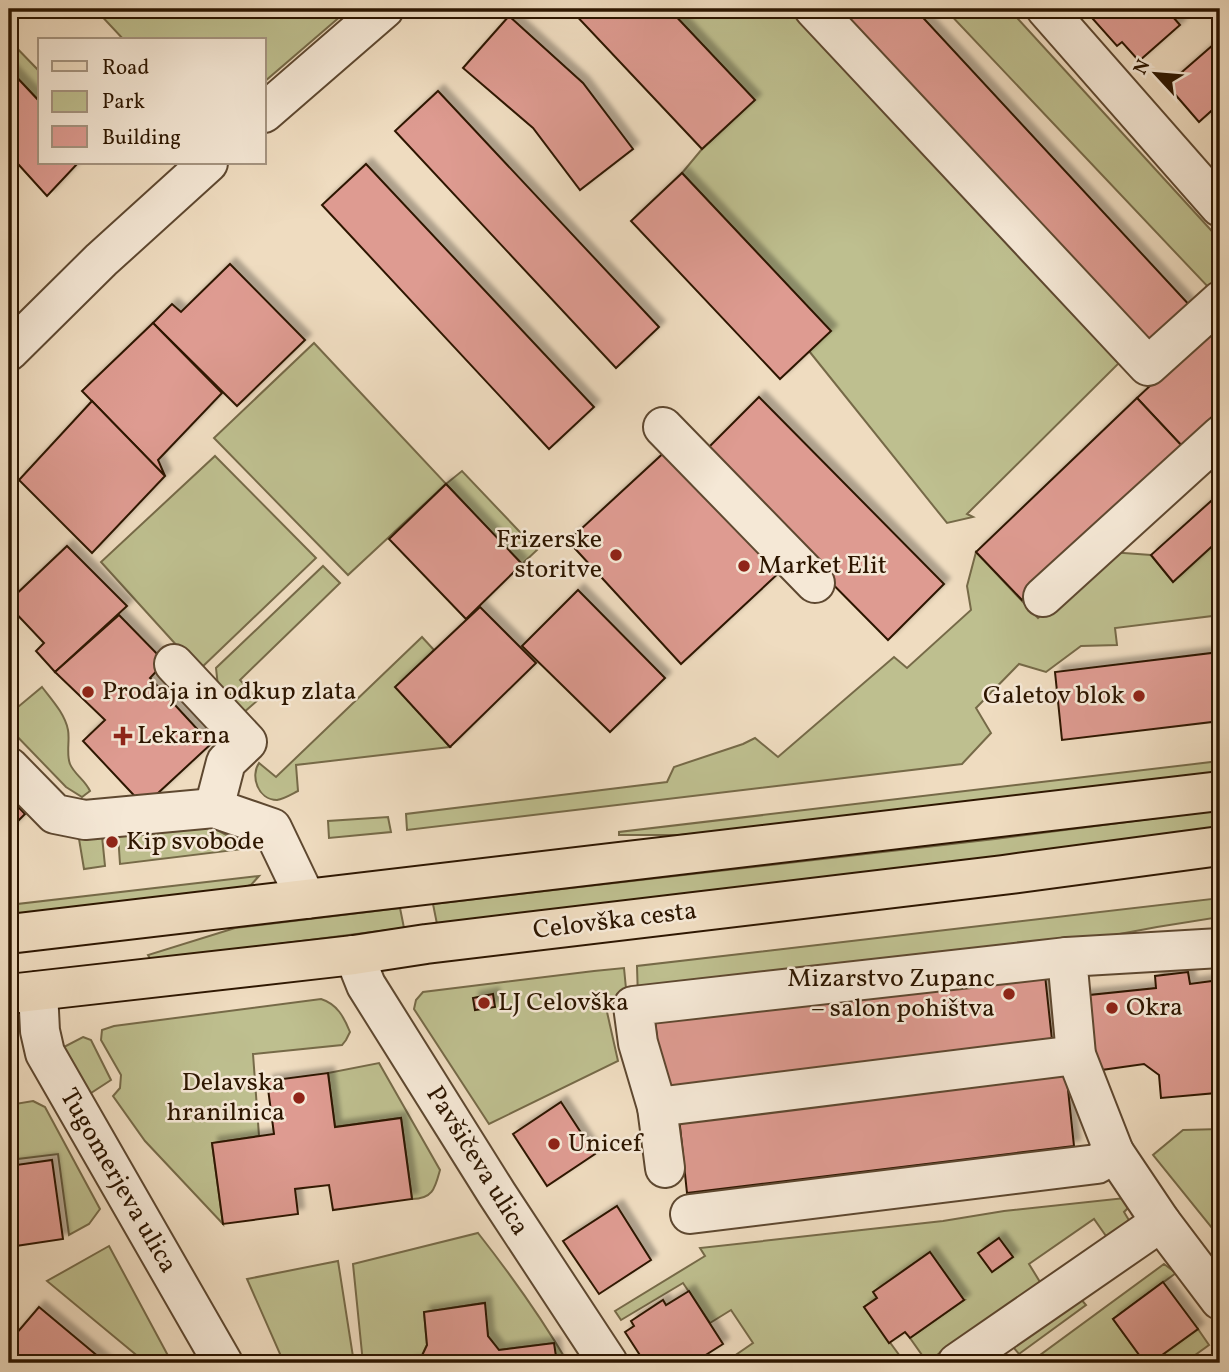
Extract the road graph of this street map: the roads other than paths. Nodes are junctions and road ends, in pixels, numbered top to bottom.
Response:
1 (384, 9) edge
2 (814, 9) edge
3 (1046, 9) edge
4 (266, 111) edge
5 (207, 164) edge
6 (1220, 207) edge
7 (1220, 301) edge
8 (9, 351) edge
9 (663, 427) dead end
10 (1220, 436) edge
11 (815, 583) dead end
12 (1043, 597) dead end
13 (174, 664) dead end
14 (9, 766) edge
15 (1220, 791) edge
16 (214, 808) junction
17 (1220, 846) edge
18 (306, 899) junction
19 (9, 934) edge
20 (1220, 948) edge
21 (354, 955) junction
22 (1067, 957) junction
23 (23, 992) edge
24 (1076, 1055) junction
25 (657, 1107) junction
26 (1114, 1152) junction
27 (665, 1168) dead end
28 (690, 1214) dead end
29 (1161, 1222) junction
30 (1220, 1300) edge
31 (223, 1363) edge
32 (608, 1363) edge
33 (957, 1363) edge

1 - 4 street
2 - 7 street
3 - 6 street
5 - 8 street
9 - 11 street
10 - 12 street
13 - 16 street
14 - 16 street
15 - 18 main road
16 - 18 street
17 - 21 main road, Celovška cesta
18 - 19 main road
20 - 22 street
21 - 23 main road, Celovška cesta
21 - 32 street, Pavšičeva ulica
22 - 24 street
22 - 25 street
23 - 31 street, Tugomerjeva ulica
24 - 25 street
24 - 26 street
25 - 27 street
26 - 28 street
26 - 29 street
29 - 30 street
29 - 33 street

